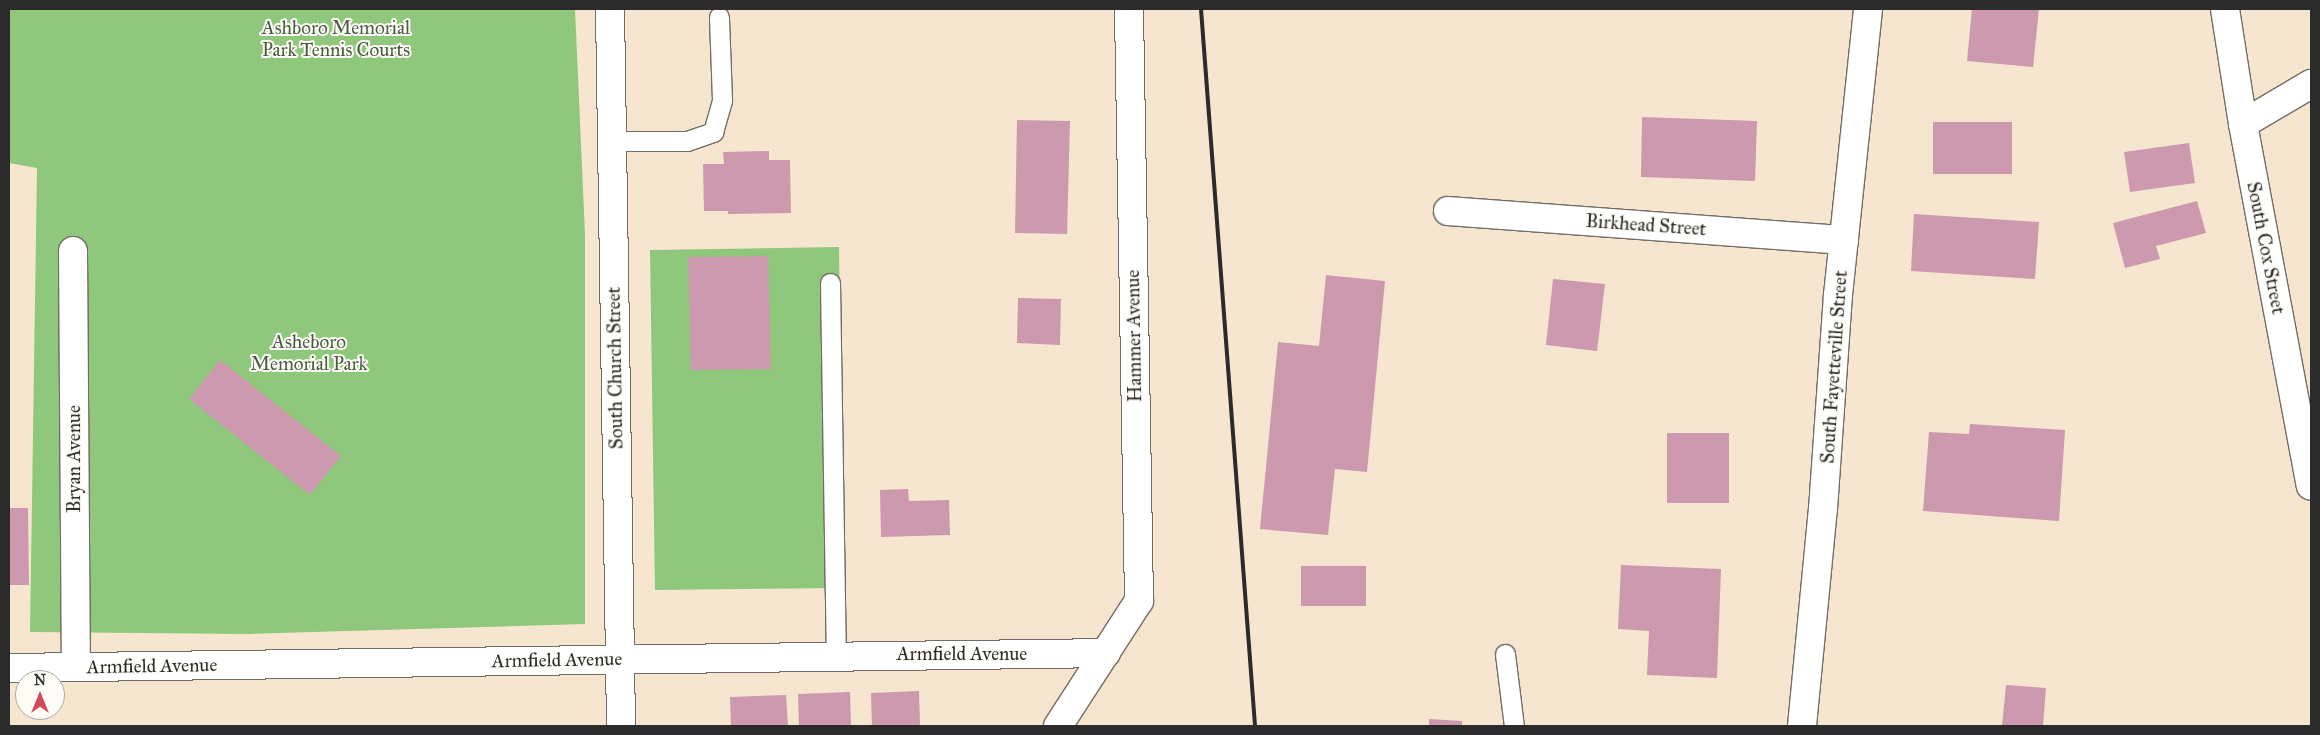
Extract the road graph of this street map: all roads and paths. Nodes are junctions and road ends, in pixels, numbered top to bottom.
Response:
1 (610, 9) edge
2 (1129, 9) edge
3 (1868, 9) edge
4 (2225, 9) edge
5 (719, 17) dead end
6 (2311, 84) edge
7 (2243, 124) junction
8 (612, 141) junction
9 (1448, 211) dead end
10 (1844, 240) junction
11 (73, 251) dead end
12 (830, 283) dead end
13 (2311, 486) edge
14 (1106, 653) junction
15 (1505, 654) dead end
16 (836, 655) junction
17 (620, 659) junction
18 (9, 668) edge
19 (76, 668) junction
20 (621, 726) edge
21 (1058, 726) edge
22 (1514, 726) edge
23 (1802, 726) edge

1 - 8 street, South Church Street
2 - 14 street, Hammer Avenue
3 - 10 street, South Fayetteville Street
4 - 7 street, South Cox Street
5 - 8 lane
6 - 7 street
7 - 13 street, South Cox Street
8 - 17 street, South Church Street
9 - 10 street, Birkhead Street
10 - 23 street, South Fayetteville Street
11 - 19 street, Bryan Avenue
12 - 16 lane
14 - 16 street, Armfield Avenue
14 - 21 street, Hammer Avenue
15 - 22 lane
16 - 17 street, Armfield Avenue
17 - 19 street, Armfield Avenue
17 - 20 street, South Church Street
18 - 19 street, Armfield Avenue

